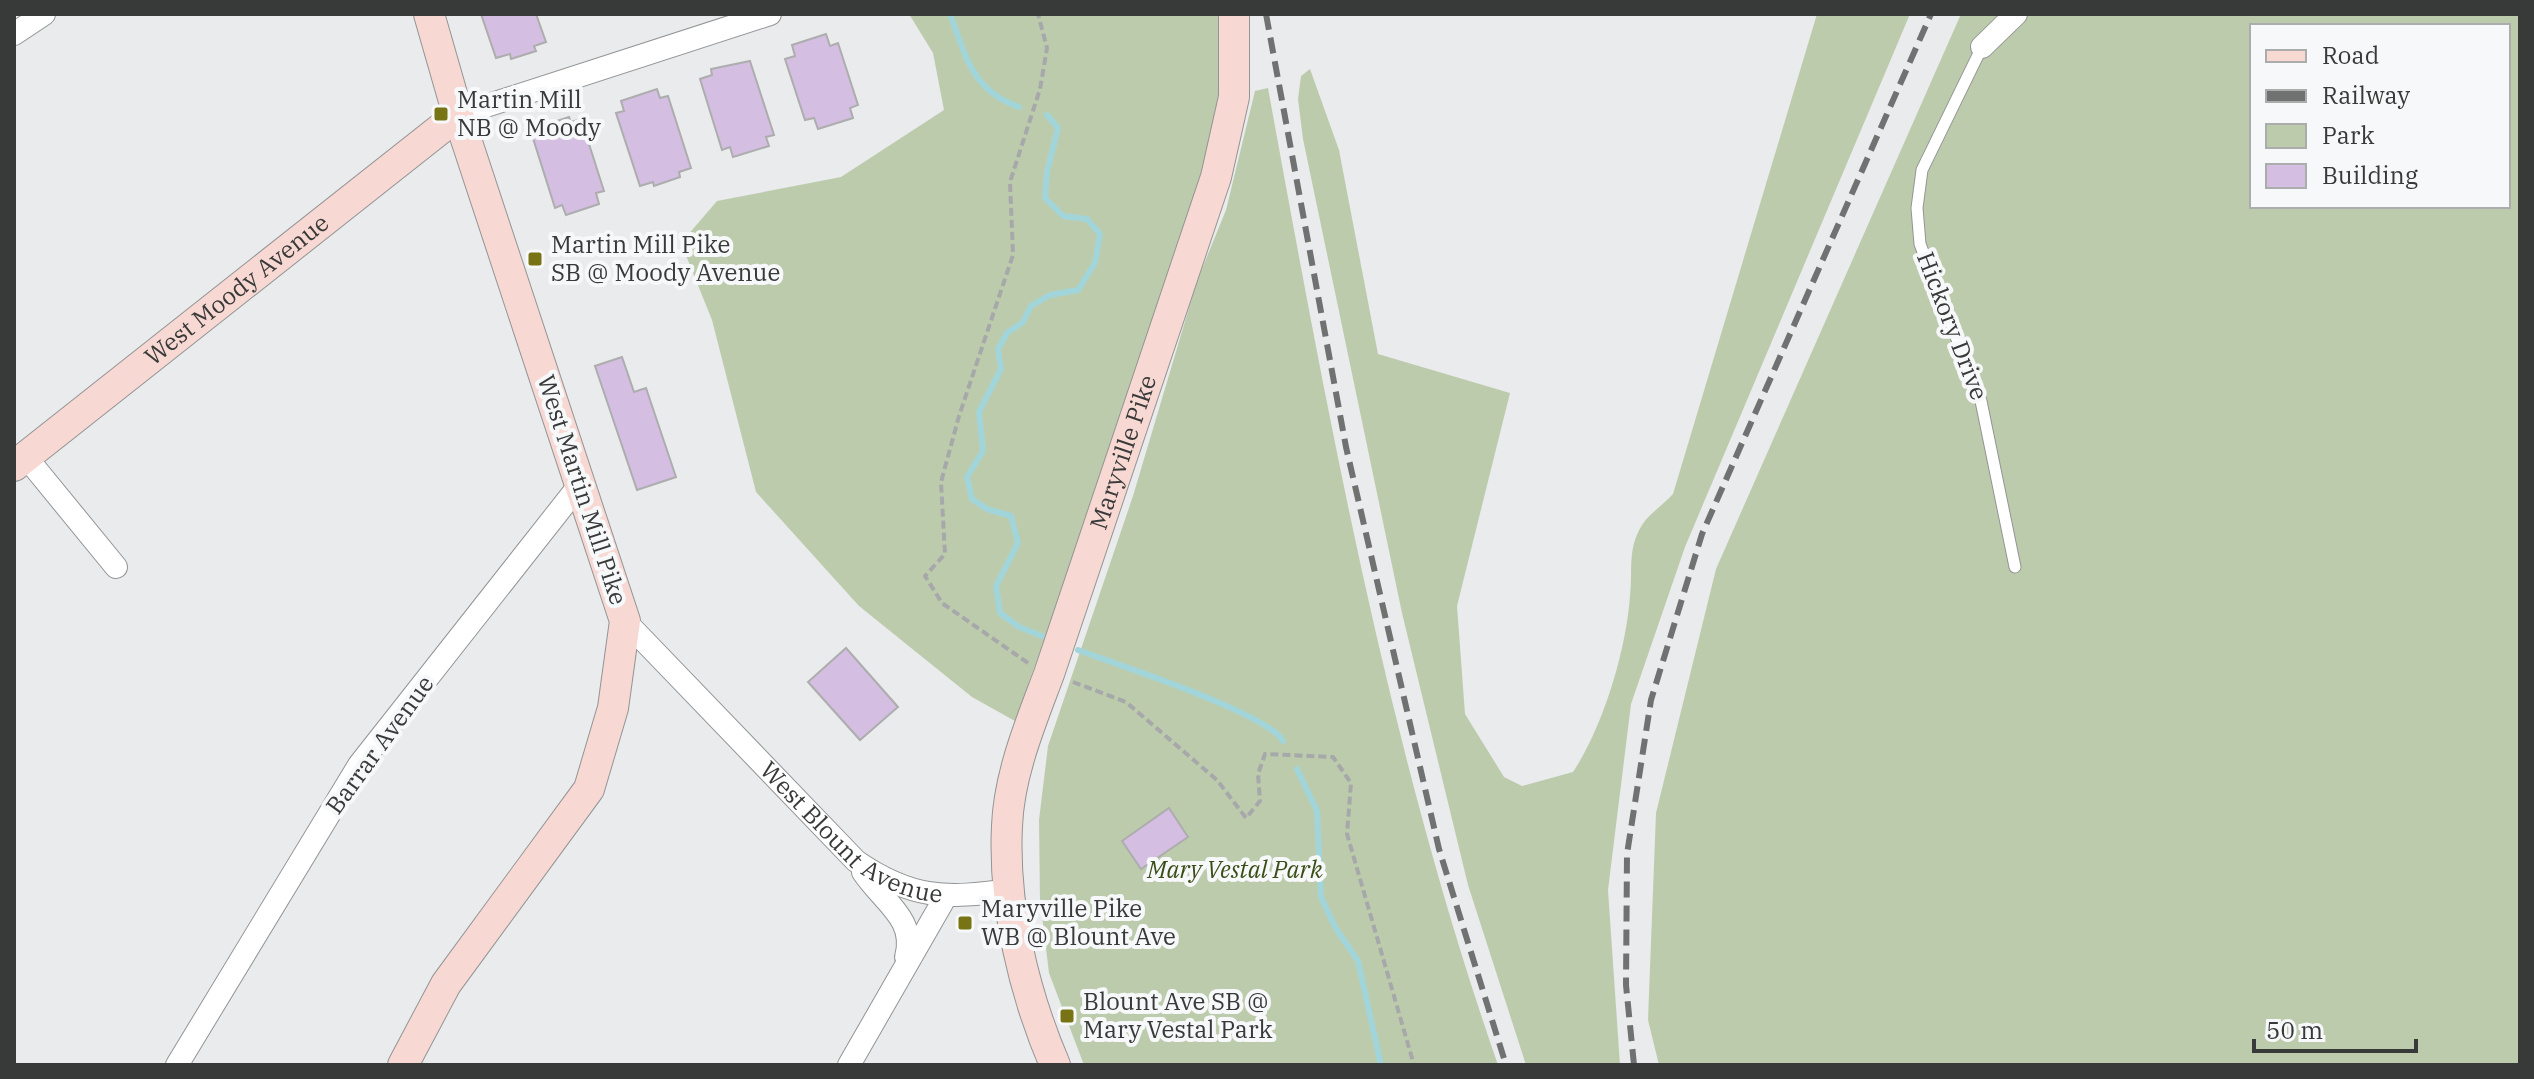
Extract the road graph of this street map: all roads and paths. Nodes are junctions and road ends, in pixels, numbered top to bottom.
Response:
1 (44, 14) edge
2 (429, 14) edge
3 (770, 14) edge
4 (1038, 14) edge
5 (1234, 14) edge
6 (2016, 14) edge
7 (14, 34) edge
8 (1982, 47) joint
9 (458, 115) junction
10 (20, 462) edge
11 (581, 483) junction
12 (116, 567) dead end
13 (2015, 567) dead end
14 (625, 621) junction
15 (1049, 674) junction
16 (856, 861) junction
17 (1010, 890) junction
18 (946, 896) junction
19 (903, 969) junction
20 (177, 1065) edge
21 (403, 1065) edge
22 (849, 1065) edge
23 (1055, 1065) edge
24 (1414, 1065) edge

1 - 7 street
2 - 9 street, West Martin Mill Pike
3 - 9 street
4 - 15 path
5 - 15 street, Maryville Pike
6 - 8 street, Hickory Drive
8 - 13 lane, Hickory Drive
9 - 10 street, West Moody Avenue
9 - 11 street, West Martin Mill Pike
10 - 12 street
11 - 14 street, West Martin Mill Pike
11 - 20 street, Barrar Avenue
14 - 16 street, West Blount Avenue
14 - 21 street, West Martin Mill Pike
15 - 17 street, Maryville Pike
15 - 24 path
16 - 18 street, West Blount Avenue
16 - 19 street
17 - 18 street, West Blount Avenue
17 - 23 street
18 - 19 street
19 - 22 street

